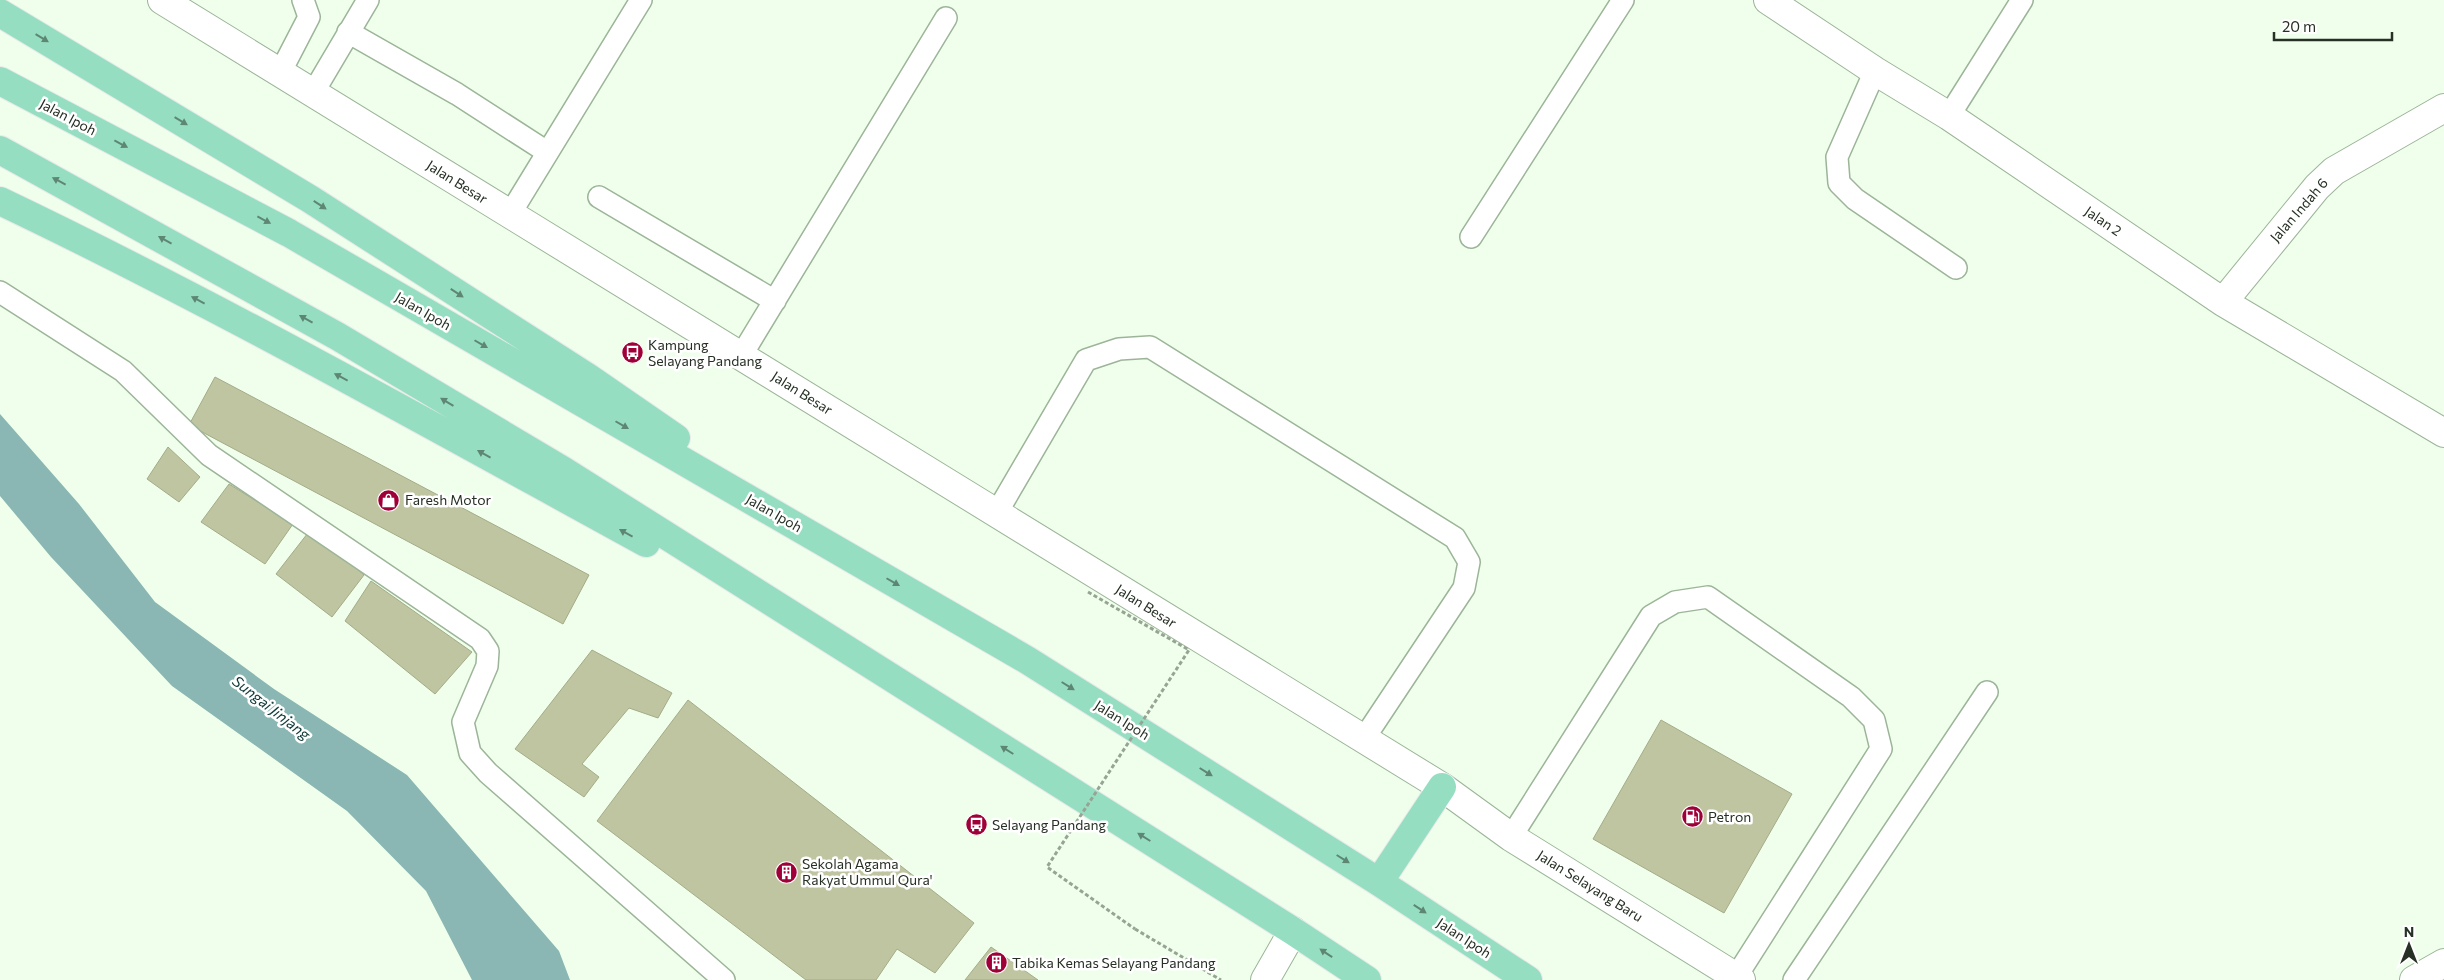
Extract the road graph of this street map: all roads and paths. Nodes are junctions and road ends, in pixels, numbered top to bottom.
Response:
1 (162, 0) edge
2 (303, 0) edge
3 (368, 0) edge
4 (641, 0) edge
5 (1623, 0) edge
6 (1768, 0) edge
7 (2022, 0) edge
8 (0, 13) edge
9 (946, 18) dead end
10 (348, 32) junction
11 (1875, 71) junction
12 (280, 73) junction
13 (0, 81) edge
14 (313, 93) junction
15 (2444, 108) edge
16 (1949, 116) junction
17 (0, 150) edge
18 (547, 152) junction
19 (599, 197) dead end
20 (0, 201) edge
21 (510, 214) junction
22 (1471, 237) dead end
23 (1956, 268) dead end
24 (0, 292) edge
25 (775, 301) junction
26 (2223, 302) junction
27 (741, 356) junction
28 (2444, 433) edge
29 (996, 514) junction
30 (851, 557) junction
31 (1088, 592) dead end
32 (899, 683) junction
33 (1987, 692) dead end
34 (1363, 740) junction
35 (1442, 787) junction
36 (1511, 837) junction
37 (1379, 882) junction
38 (1293, 931) junction
39 (2444, 963) edge
40 (1738, 978) edge
41 (724, 980) edge
42 (1221, 980) edge
43 (1265, 980) edge
44 (1367, 980) edge
45 (1528, 980) edge
46 (1794, 980) edge
47 (2414, 980) edge

1 - 12 street, Jalan Besar
2 - 12 lane
3 - 10 lane
4 - 18 lane
5 - 22 lane
6 - 11 street, Jalan 2
7 - 16 lane
8 -> 30 highway
9 - 25 lane
10 - 14 lane
10 - 18 lane
11 - 16 street, Jalan 2
11 - 23 lane
12 - 14 street, Jalan Besar
13 -> 30 highway, Jalan Ipoh
14 - 21 street, Jalan Besar
15 - 26 street, Jalan Indah 6
16 - 26 street, Jalan 2
32 -> 17 highway
18 - 21 lane
19 - 25 lane
32 -> 20 highway
21 - 27 street, Jalan Besar
24 - 41 lane
25 - 27 lane
26 - 28 street, Jalan 2
27 - 29 street, Jalan Besar
29 - 34 street, Jalan Besar
29 - 34 lane
30 -> 37 highway, Jalan Ipoh
31 - 42 path, bridge
38 -> 32 highway
33 - 46 lane
34 - 35 street, Jalan Besar
35 - 36 street, Jalan Selayang Baru
35 - 37 highway
36 - 40 street, Jalan Selayang Baru
36 - 40 lane
37 -> 45 highway, Jalan Ipoh
38 - 43 street
44 -> 38 highway
39 - 47 street

